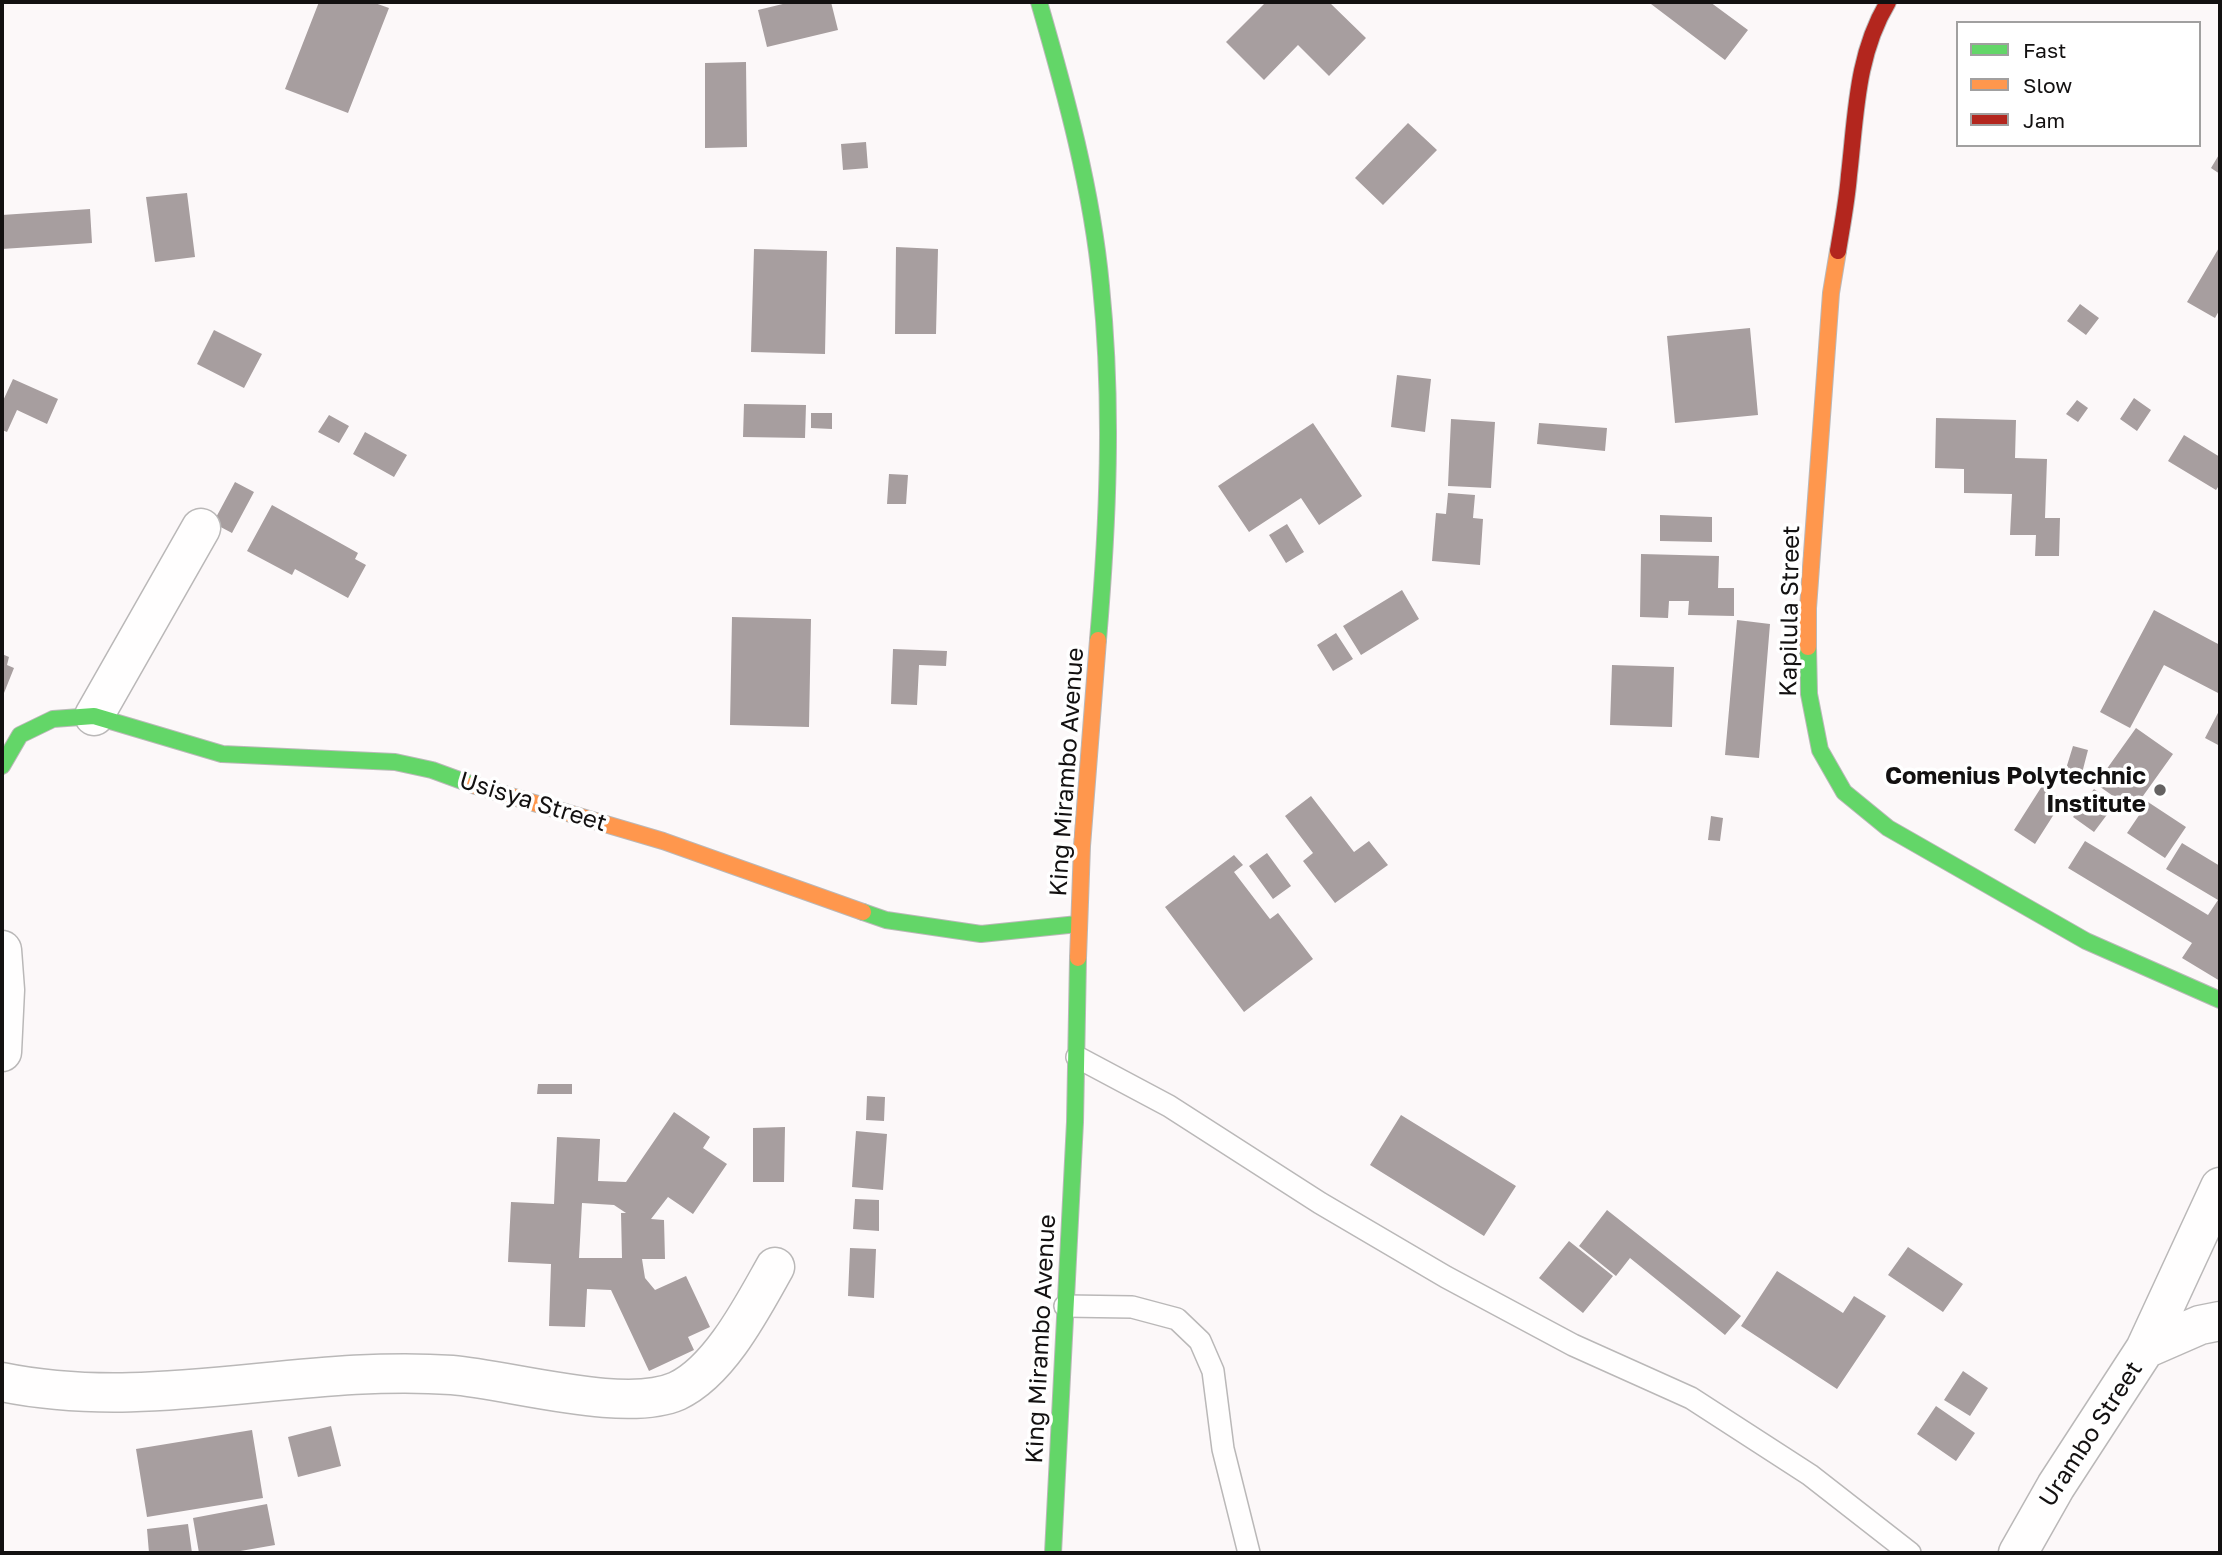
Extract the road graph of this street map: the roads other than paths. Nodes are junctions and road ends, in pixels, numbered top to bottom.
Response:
1 (1039, 2) edge
2 (1888, 2) edge
3 (201, 528) dead end
4 (94, 716) junction
5 (2, 766) edge
6 (1078, 924) junction
7 (2, 950) edge
8 (2220, 999) edge
9 (2, 1052) edge
10 (1077, 1057) junction
11 (2220, 1188) edge
12 (775, 1267) dead end
13 (1065, 1306) junction
14 (2220, 1321) edge
15 (2145, 1349) junction
16 (2, 1382) edge
17 (1053, 1553) edge
18 (1249, 1553) edge
19 (1910, 1553) edge
20 (2018, 1553) edge

1 - 6 street, King Mirambo Avenue
2 - 8 street, Kapilula Street
3 - 4 street
4 - 5 street, Usisya Street
4 - 6 street, Usisya Street
6 - 10 street, King Mirambo Avenue
7 - 9 street
10 - 13 street, King Mirambo Avenue
10 - 19 lane
11 - 15 street
12 - 16 street
13 - 17 street, King Mirambo Avenue
13 - 18 lane
14 - 15 street, Urambo Street
15 - 20 street, Urambo Street

